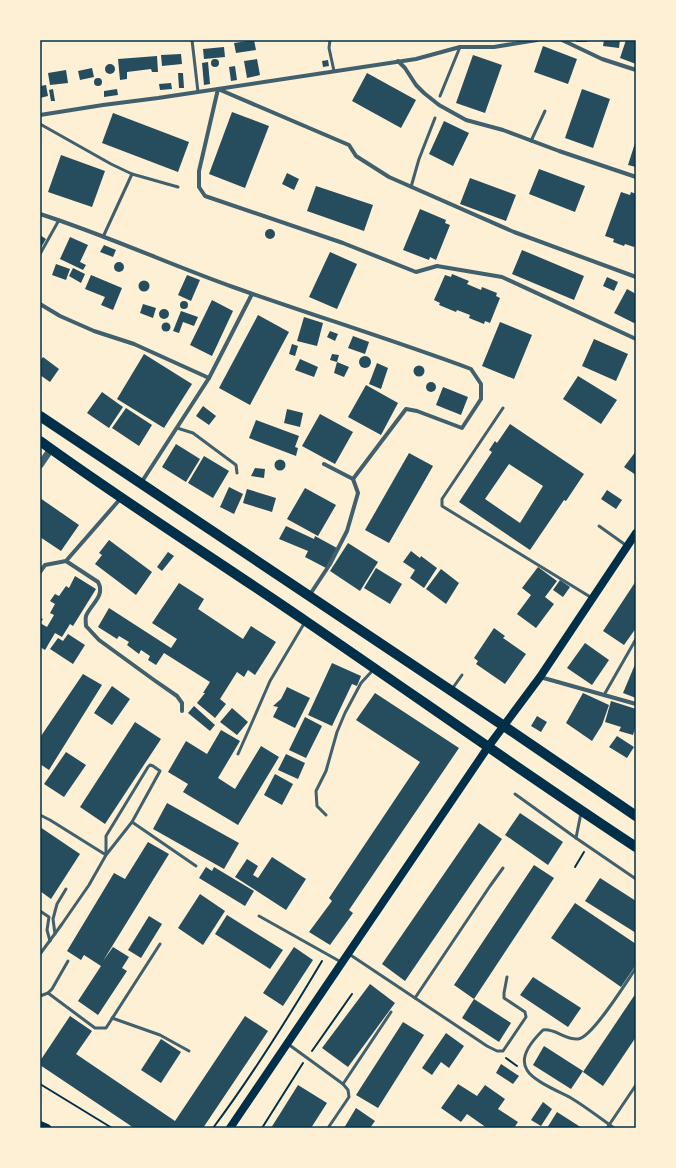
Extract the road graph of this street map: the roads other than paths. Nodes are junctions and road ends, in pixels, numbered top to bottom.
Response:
1 (192, 40) edge
2 (330, 40) edge
3 (537, 40) edge
4 (562, 40) edge
5 (460, 47) junction
6 (398, 61) junction
7 (636, 70) edge
8 (334, 71) junction
9 (218, 89) junction
10 (198, 92) junction
11 (440, 96) dead end
12 (545, 111) dead end
13 (40, 115) edge
14 (435, 118) dead end
15 (40, 124) edge
16 (531, 141) junction
17 (132, 174) junction
18 (636, 177) edge
19 (178, 187) dead end
20 (411, 187) junction
21 (40, 214) edge
22 (60, 220) junction
23 (103, 237) junction
24 (40, 254) edge
25 (636, 277) edge
26 (252, 294) junction
27 (40, 304) edge
28 (636, 339) edge
29 (209, 378) junction
30 (503, 408) dead end
31 (40, 416) edge
32 (177, 428) junction
33 (40, 441) edge
34 (51, 449) junction
35 (324, 464) dead end
36 (40, 466) edge
37 (237, 473) dead end
38 (353, 478) junction
39 (140, 483) junction
40 (122, 498) junction
41 (598, 526) dead end
42 (636, 533) edge
43 (627, 546) junction
44 (66, 561) junction
45 (40, 572) edge
46 (309, 596) junction
47 (592, 598) junction
48 (306, 621) junction
49 (636, 639) edge
50 (375, 668) junction
51 (462, 676) dead end
52 (540, 677) junction
53 (451, 690) junction
54 (604, 695) junction
55 (636, 704) edge
56 (182, 711) dead end
57 (504, 726) junction
58 (488, 746) junction
59 (238, 754) dead end
60 (515, 794) dead end
61 (581, 811) junction
62 (40, 815) edge
63 (326, 816) dead end
64 (636, 816) edge
65 (132, 822) junction
66 (576, 838) junction
67 (636, 847) edge
68 (106, 855) junction
69 (196, 866) dead end
70 (503, 868) dead end
71 (636, 878) edge
72 (66, 889) dead end
73 (40, 911) edge
74 (259, 916) dead end
75 (55, 934) junction
76 (50, 941) junction
77 (160, 944) dead end
78 (348, 953) junction
79 (40, 954) edge
80 (68, 961) dead end
81 (342, 962) junction
82 (636, 968) edge
83 (507, 977) dead end
84 (48, 993) junction
85 (40, 996) edge
86 (415, 998) junction
87 (391, 1012) dead end
88 (112, 1018) junction
89 (286, 1043) junction
90 (189, 1051) dead end
91 (343, 1084) junction
92 (636, 1085) edge
93 (40, 1125) edge
94 (608, 1126) edge
95 (48, 1128) edge
96 (230, 1128) edge
97 (328, 1128) edge
98 (614, 1128) edge

1 - 10 lane
2 - 8 lane
3 - 5 street
4 - 7 street
5 - 6 street
5 - 11 lane
6 - 8 street
6 - 16 street
8 - 9 street
9 - 10 street
9 - 20 street
9 - 28 street
10 - 13 street
12 - 16 lane
14 - 20 lane
15 - 17 lane
16 - 18 street
17 - 19 lane
17 - 23 lane
20 - 25 street
21 - 22 street
22 - 23 street
22 - 24 lane
23 - 26 street
26 - 29 street
26 - 38 street
27 - 29 street
29 - 32 street
30 - 47 lane
31 - 39 main road
32 - 37 lane
32 - 39 street
33 - 34 main road
34 - 36 street
34 - 40 main road
35 - 38 street
38 - 46 street
39 - 46 main road
40 - 44 street
40 - 48 main road
41 - 43 lane
42 - 43 main road
43 - 47 main road
44 - 45 street
44 - 56 street
46 - 53 main road
47 - 52 main road
48 - 50 main road
48 - 59 lane
49 - 54 lane
50 - 58 main road
50 - 63 lane
51 - 53 lane
52 - 54 street
52 - 57 main road
53 - 57 main road
54 - 55 street
57 - 58 main road
57 - 64 main road
58 - 61 main road
58 - 78 main road
60 - 66 lane
61 - 66 lane
61 - 67 main road
62 - 68 lane
65 - 68 lane
65 - 68 lane
65 - 69 lane
66 - 71 lane
68 - 75 lane
70 - 86 lane
72 - 75 lane
73 - 76 lane
74 - 81 lane
75 - 76 lane
76 - 79 lane
77 - 88 lane
78 - 81 main road
78 - 86 lane
80 - 84 lane
81 - 89 main road
82 - 94 lane
83 - 86 lane
84 - 85 lane
84 - 88 lane
87 - 91 lane
88 - 90 lane
89 - 91 lane
89 - 96 main road
91 - 97 lane
92 - 94 lane
93 - 95 main road
94 - 98 lane

